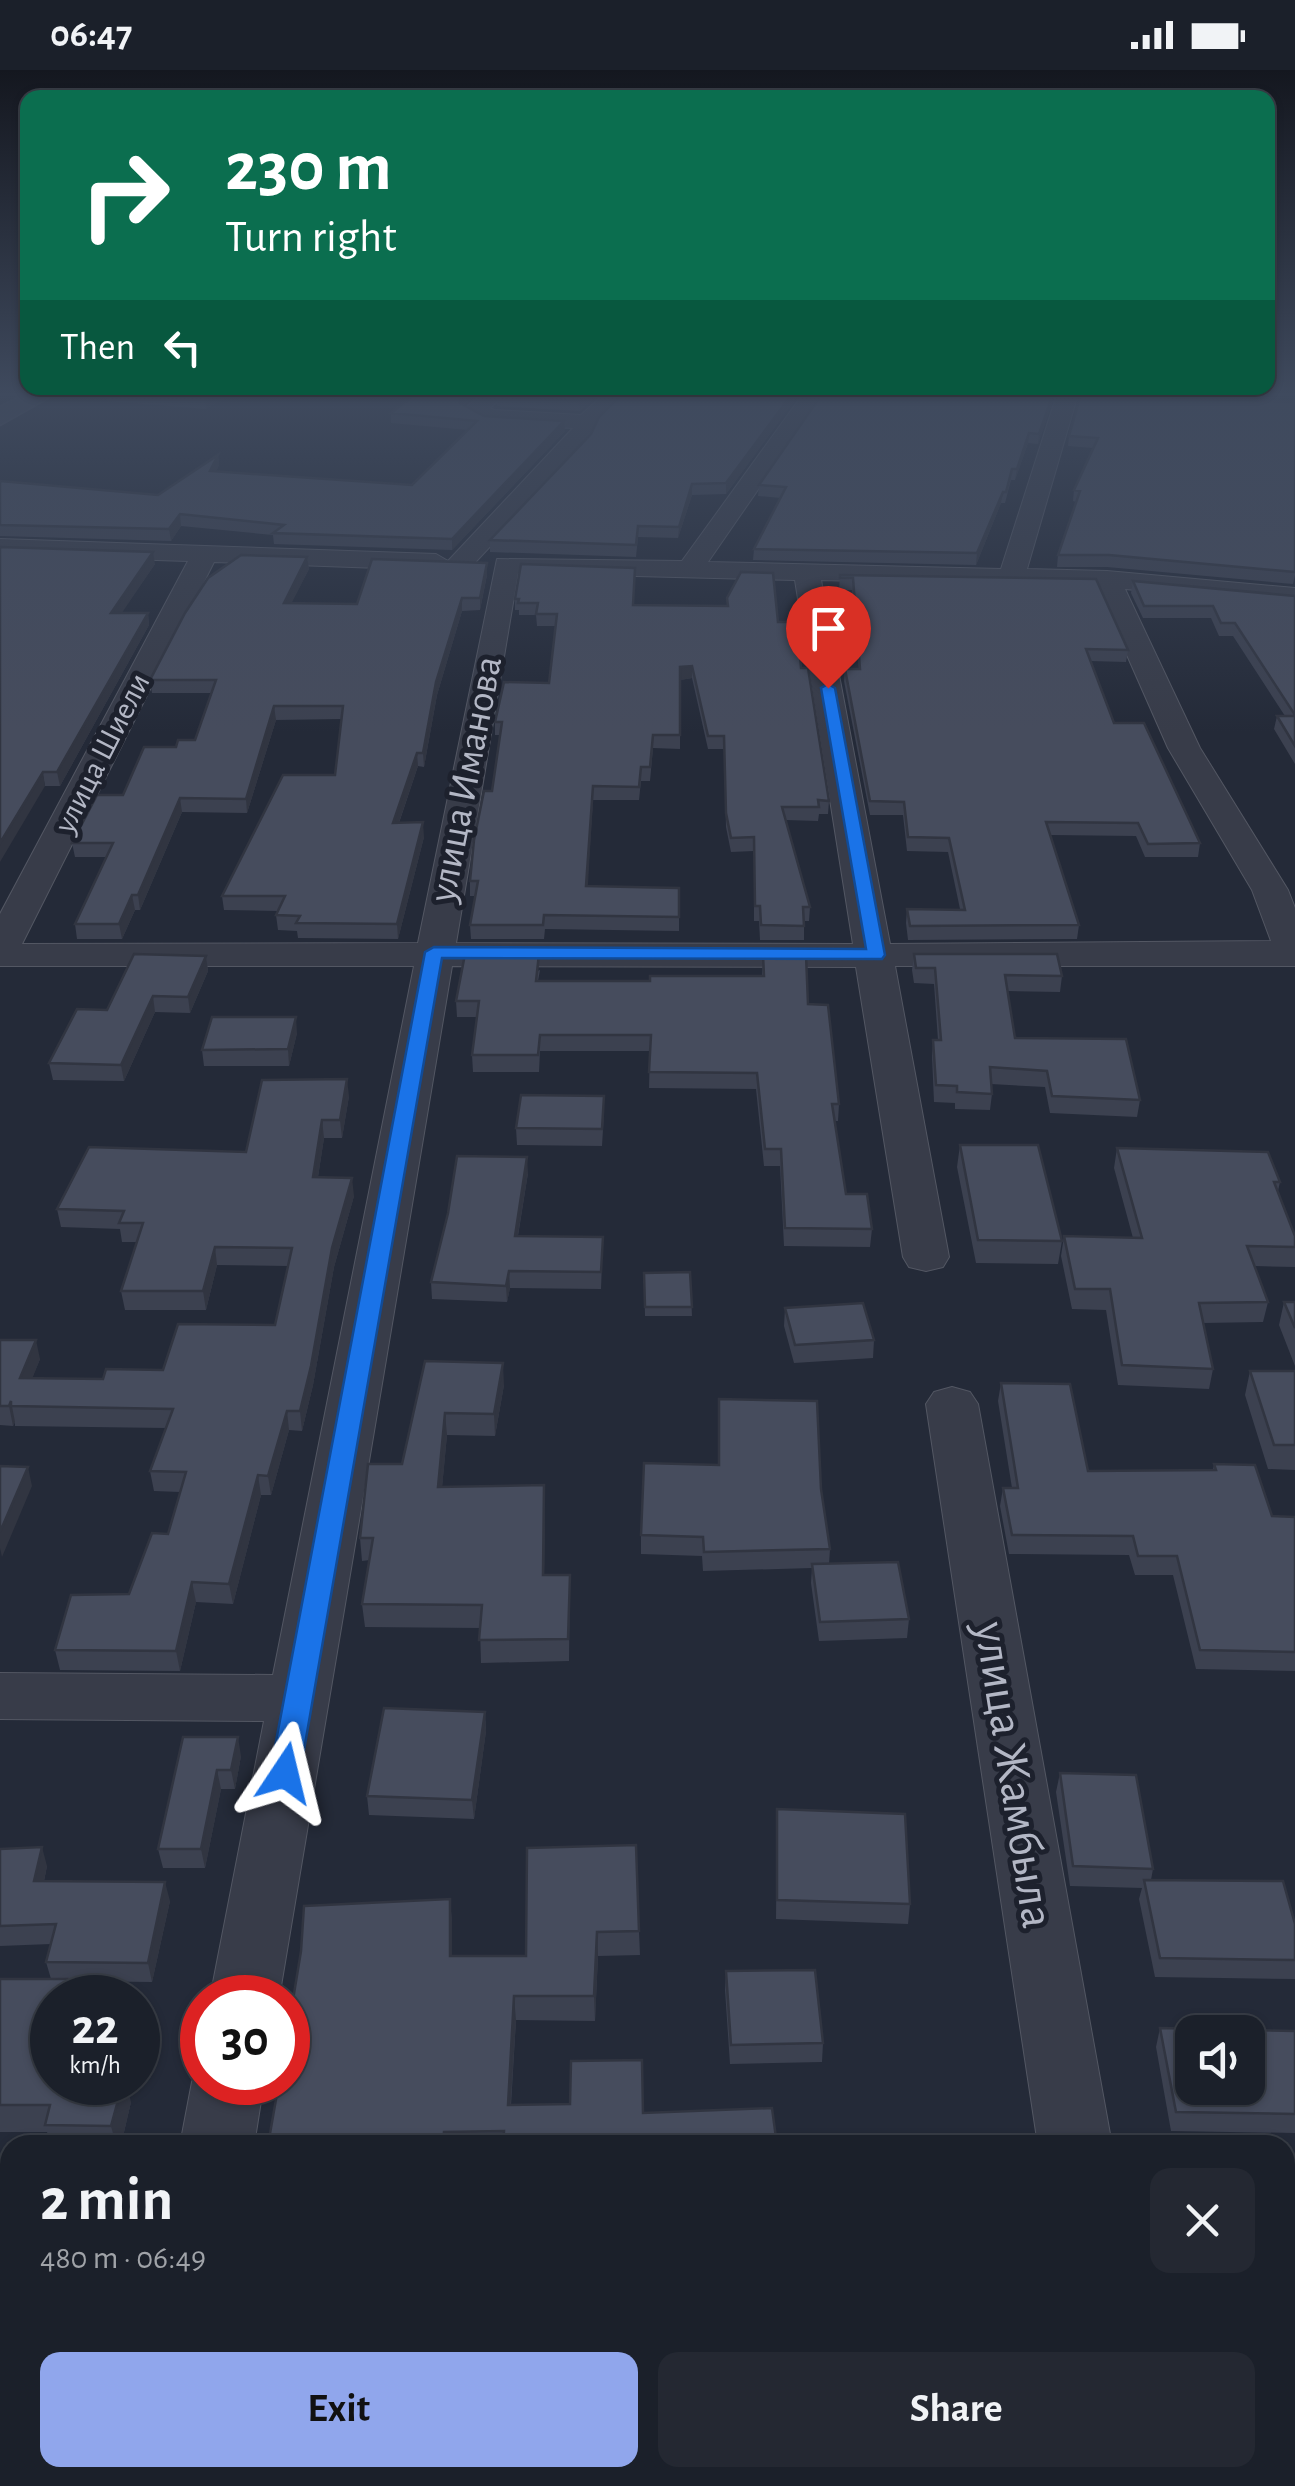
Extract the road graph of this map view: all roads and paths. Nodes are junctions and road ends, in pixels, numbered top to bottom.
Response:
1 (527, 507) edge
2 (737, 507) edge
3 (1033, 507) edge
4 (0, 547) edge
5 (204, 556) junction
6 (483, 564) junction
7 (689, 569) junction
8 (807, 574) junction
9 (1011, 579) junction
10 (1106, 579) junction
11 (1295, 596) edge
12 (0, 952) edge
13 (434, 952) junction
14 (1294, 953) edge
15 (876, 955) junction
16 (926, 1257) dead end
17 (952, 1404) dead end
18 (0, 1696) edge
19 (298, 1698) junction
20 (248, 1975) edge
21 (224, 2105) edge
22 (219, 2135) edge
23 (1072, 2135) edge

1 - 6 street
2 - 7 street
3 - 9 street
4 - 5 street
5 - 6 street
5 - 12 street, улица Шиели
6 - 7 street
6 - 13 street, улица Иманова
7 - 8 street
8 - 9 street
8 - 15 street
9 - 10 street
10 - 11 street
10 - 14 street
12 - 13 street
13 - 15 street
13 - 19 street, улица Иманова
14 - 15 street
15 - 16 street
17 - 23 street, улица Жамбыла
18 - 19 street
19 - 20 street, улица Иманова
21 - 22 street

